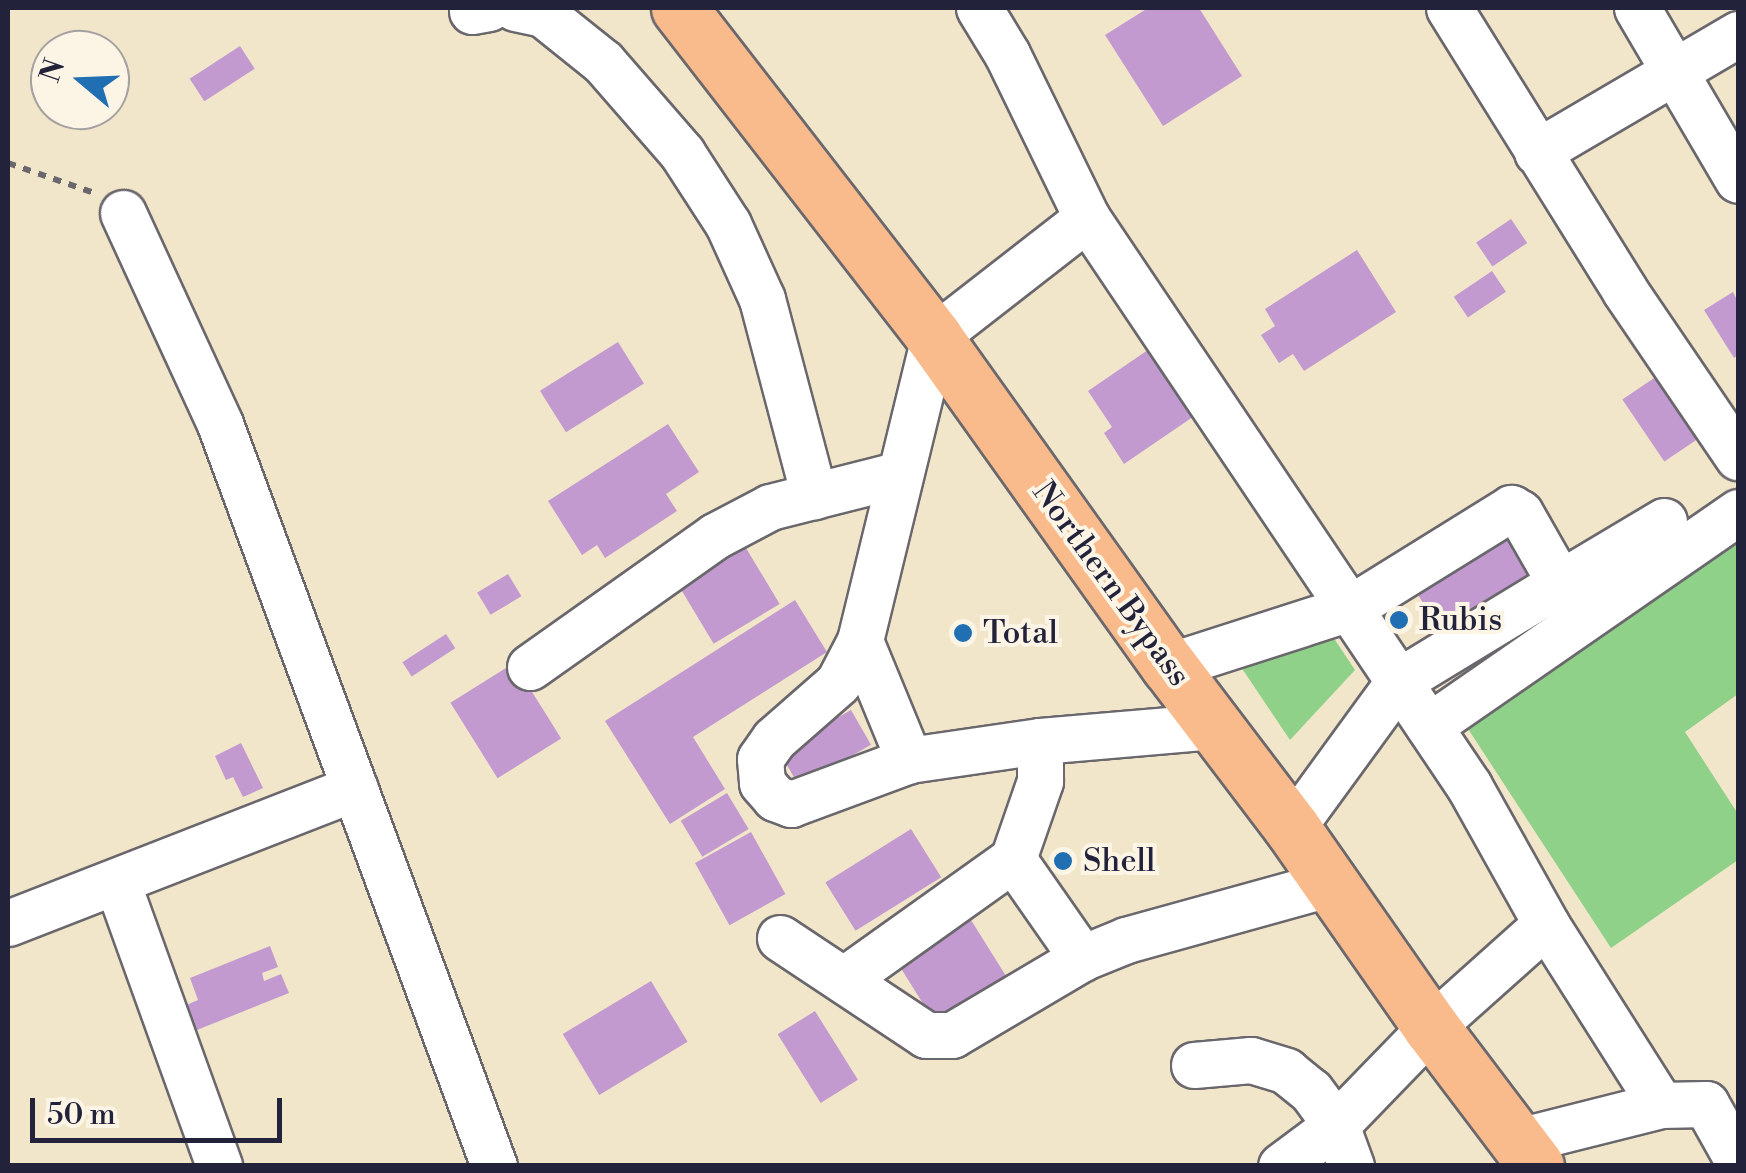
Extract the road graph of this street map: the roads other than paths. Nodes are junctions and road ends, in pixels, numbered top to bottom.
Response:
1 (492, 8) edge
2 (679, 8) edge
3 (978, 8) edge
4 (1449, 8) edge
5 (1637, 8) edge
6 (1738, 34) edge
7 (1677, 73) junction
8 (1537, 152) junction
9 (1738, 180) edge
10 (123, 213) road end
11 (1087, 218) junction
12 (934, 336) junction
13 (1738, 457) edge
14 (900, 474) junction
15 (814, 496) junction
16 (1738, 512) edge
17 (1664, 522) dead end
18 (1560, 582) junction
19 (1350, 608) junction
20 (860, 641) junction
21 (1169, 666) junction
22 (530, 667) dead end
23 (1399, 681) junction
24 (1216, 726) junction
25 (1429, 726) junction
26 (1040, 741) junction
27 (910, 760) junction
28 (355, 788) junction
29 (1292, 828) junction
30 (1014, 859) junction
31 (117, 882) junction
32 (1331, 883) junction
33 (8, 924) edge
34 (1546, 924) junction
35 (780, 938) dead end
36 (1082, 958) junction
37 (846, 978) junction
38 (1431, 1027) junction
39 (1194, 1065) dead end
40 (1722, 1097) edge
41 (1661, 1106) junction
42 (1343, 1145) edge
43 (1527, 1153) edge
44 (1738, 1162) edge
45 (219, 1166) edge
46 (494, 1166) edge
47 (1281, 1166) edge

1 - 15 street
2 - 12 main road, Northern Bypass
3 - 11 street
4 - 8 street
5 - 7 street
6 - 7 street
7 - 8 street
7 - 9 street
8 - 13 street
10 - 28 street
11 - 12 street
11 - 19 street
12 - 14 street
12 - 21 main road, Northern Bypass
14 - 15 street
14 - 20 street
15 - 22 street
16 - 25 street
17 - 18 street
18 - 19 street
18 - 23 street
19 - 21 street
19 - 23 street
20 - 27 street
20 - 27 street
21 - 24 main road, Northern Bypass
23 - 25 street
23 - 29 street
24 - 26 street
24 - 29 main road, Northern Bypass
25 - 34 street
26 - 27 street
26 - 30 street
28 - 31 street
28 - 46 street
29 - 32 main road, Northern Bypass
30 - 36 street
30 - 37 street
31 - 33 street
31 - 45 street
32 - 36 street
32 - 38 main road, Northern Bypass
34 - 38 street
34 - 41 street
35 - 37 street
36 - 37 street
38 - 42 street
38 - 43 main road, Northern Bypass
39 - 42 street
40 - 41 street
40 - 44 street
41 - 43 street
42 - 47 street

